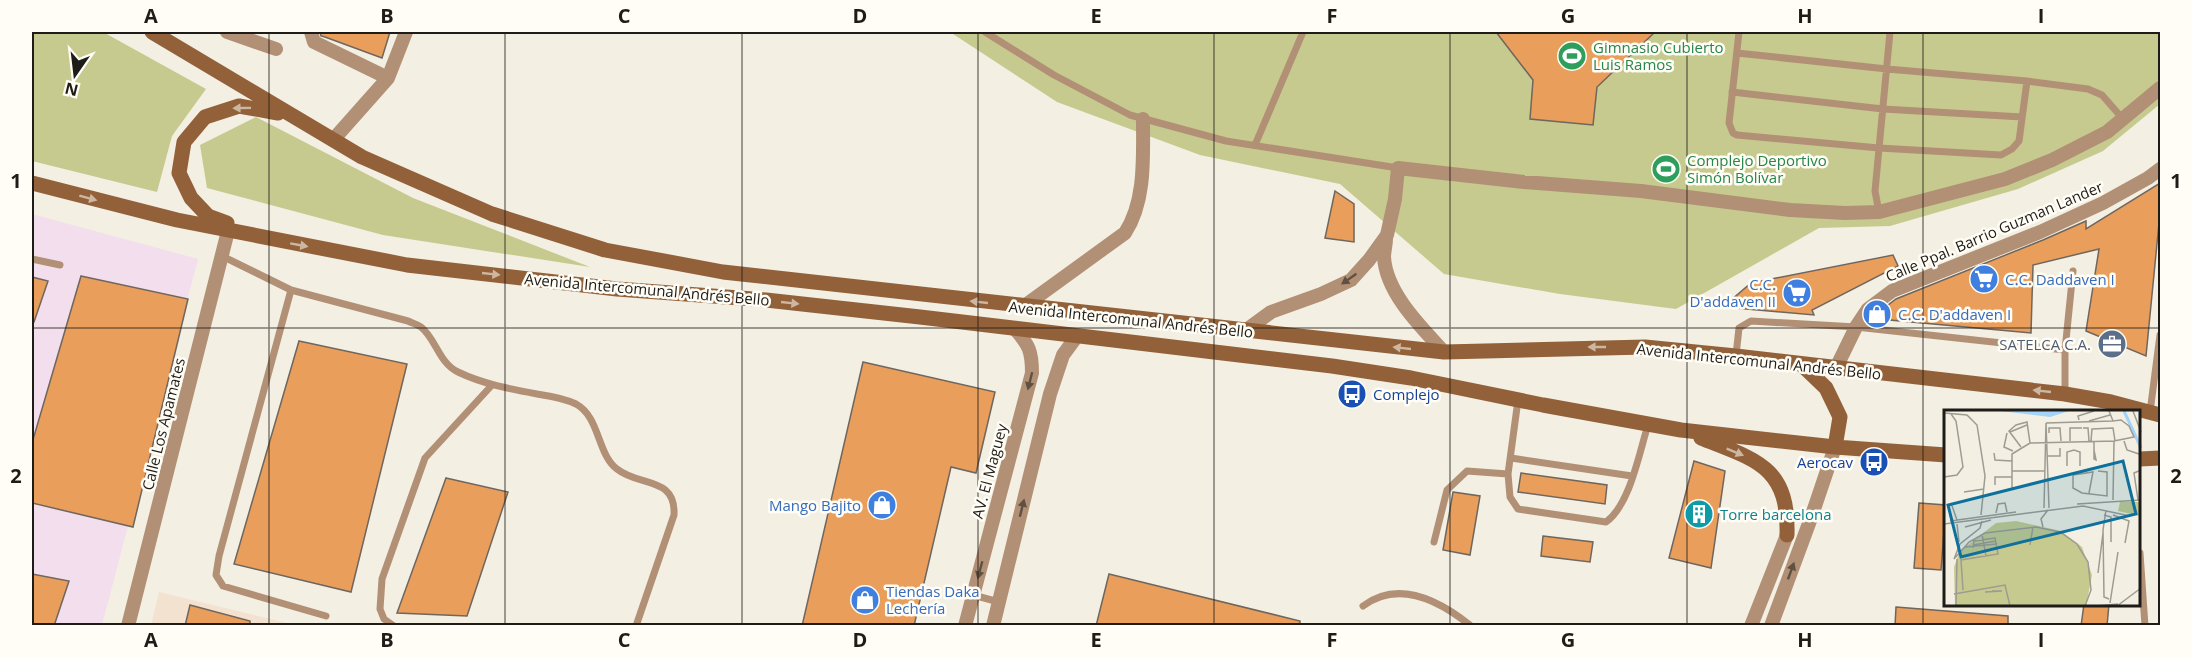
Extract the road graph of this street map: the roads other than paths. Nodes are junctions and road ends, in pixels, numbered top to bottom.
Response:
1 (152, 32) edge
2 (227, 32) edge
3 (311, 32) edge
4 (406, 32) edge
5 (985, 32) edge
6 (1303, 32) edge
7 (1739, 32) edge
8 (1890, 32) edge
9 (276, 49) dead end
10 (1737, 53) junction
11 (1887, 69) junction
12 (388, 78) junction
13 (2027, 81) junction
14 (2160, 88) edge
15 (1732, 92) junction
16 (1883, 109) junction
17 (2022, 117) junction
18 (1143, 118) junction
19 (299, 119) junction
20 (2123, 119) junction
21 (333, 140) junction
22 (1255, 145) junction
23 (1879, 148) junction
24 (1398, 168) junction
25 (2160, 169) edge
26 (32, 183) edge
27 (1879, 212) junction
28 (228, 231) junction
29 (1387, 235) junction
30 (269, 239) junction
31 (222, 255) junction
32 (32, 259) edge
33 (60, 264) dead end
34 (2073, 271) dead end
35 (291, 290) junction
36 (1023, 307) junction
37 (1856, 327) junction
38 (1015, 329) junction
39 (1245, 331) junction
40 (2160, 335) edge
41 (1077, 336) junction
42 (2065, 350) junction
43 (1444, 352) junction
44 (1736, 356) junction
45 (1801, 364) junction
46 (1836, 368) junction
47 (492, 385) junction
48 (2065, 394) junction
49 (1518, 400) junction
50 (2140, 410) edge
51 (2155, 414) edge
52 (1648, 424) junction
53 (1681, 430) junction
54 (1835, 447) junction
55 (1944, 454) edge
56 (1510, 458) junction
57 (2160, 458) edge
58 (2141, 459) edge
59 (1508, 474) junction
60 (1632, 476) junction
61 (1787, 536) junction
62 (1802, 541) junction
63 (1434, 542) dead end
64 (2141, 577) edge
65 (973, 595) junction
66 (999, 602) junction
67 (1363, 606) dead end
68 (326, 616) dead end
69 (128, 626) edge
70 (394, 626) edge
71 (636, 626) edge
72 (965, 626) edge
73 (993, 626) edge
74 (1471, 626) edge
75 (1751, 626) edge
76 (1771, 626) edge
77 (2145, 626) edge

1 - 19 main road, Avenida Intercomunal Andrés Bello
2 - 9 street
3 - 12 street
4 - 12 street
5 - 18 lane
6 - 22 lane
7 - 10 lane
8 - 11 lane
10 - 11 lane
10 - 15 lane
11 - 13 lane
11 - 16 lane
12 - 21 street
13 - 17 lane
13 - 20 lane
14 - 20 street
15 - 16 lane
15 - 23 lane
16 - 17 lane
16 - 23 lane
17 - 23 lane
18 - 22 lane
18 - 36 street
19 - 21 main road, Avenida Intercomunal Andrés Bello
19 -> 30 main road
20 - 27 street
36 -> 21 main road, Avenida Intercomunal Andrés Bello
22 - 24 lane
23 - 27 lane
24 - 27 street
24 - 29 street
25 - 37 street, Calle Ppal. Barrio Guzman Lander
26 -> 28 main road, Avenida Intercomunal Andrés Bello
28 - 30 main road, Avenida Intercomunal Andrés Bello
28 - 31 street, Calle Los Apamates
29 -> 39 street
29 - 43 street
30 -> 38 main road, Avenida Intercomunal Andrés Bello
31 - 35 lane
31 - 69 street, Calle Los Apamates
32 - 33 lane
34 - 42 lane
35 - 47 lane
35 - 68 lane
36 - 39 main road, Avenida Intercomunal Andrés Bello
37 - 42 lane
37 - 44 lane
37 - 46 street, Calle Ppal. Barrio Guzman Lander
38 - 41 main road, Avenida Intercomunal Andrés Bello
38 -> 65 street, AV. El Maguey
43 -> 39 main road, Avenida Intercomunal Andrés Bello
40 - 51 lane
41 - 49 main road, Avenida Intercomunal Andrés Bello
66 -> 41 street
42 - 48 lane
44 -> 43 main road, Avenida Intercomunal Andrés Bello
44 - 45 main road, Avenida Intercomunal Andrés Bello
45 - 46 main road, Avenida Intercomunal Andrés Bello
45 - 54 main road
48 -> 46 main road, Avenida Intercomunal Andrés Bello
47 - 70 lane
47 - 71 lane
48 - 50 main road, Avenida Intercomunal Andrés Bello
49 - 52 main road, Avenida Intercomunal Andrés Bello
49 - 56 lane
52 - 53 main road, Avenida Intercomunal Andrés Bello
52 - 60 lane
53 - 54 main road, Avenida Intercomunal Andrés Bello
53 -> 61 main road
54 - 55 main road, Avenida Intercomunal Andrés Bello
54 - 62 street
56 - 59 lane
56 - 60 lane
57 - 58 main road
59 - 60 lane
59 - 63 lane
61 - 62 lane
61 - 75 street
76 -> 62 street
64 - 77 lane
65 - 66 lane
65 - 72 street, AV. El Maguey
66 - 73 street
67 - 74 lane

